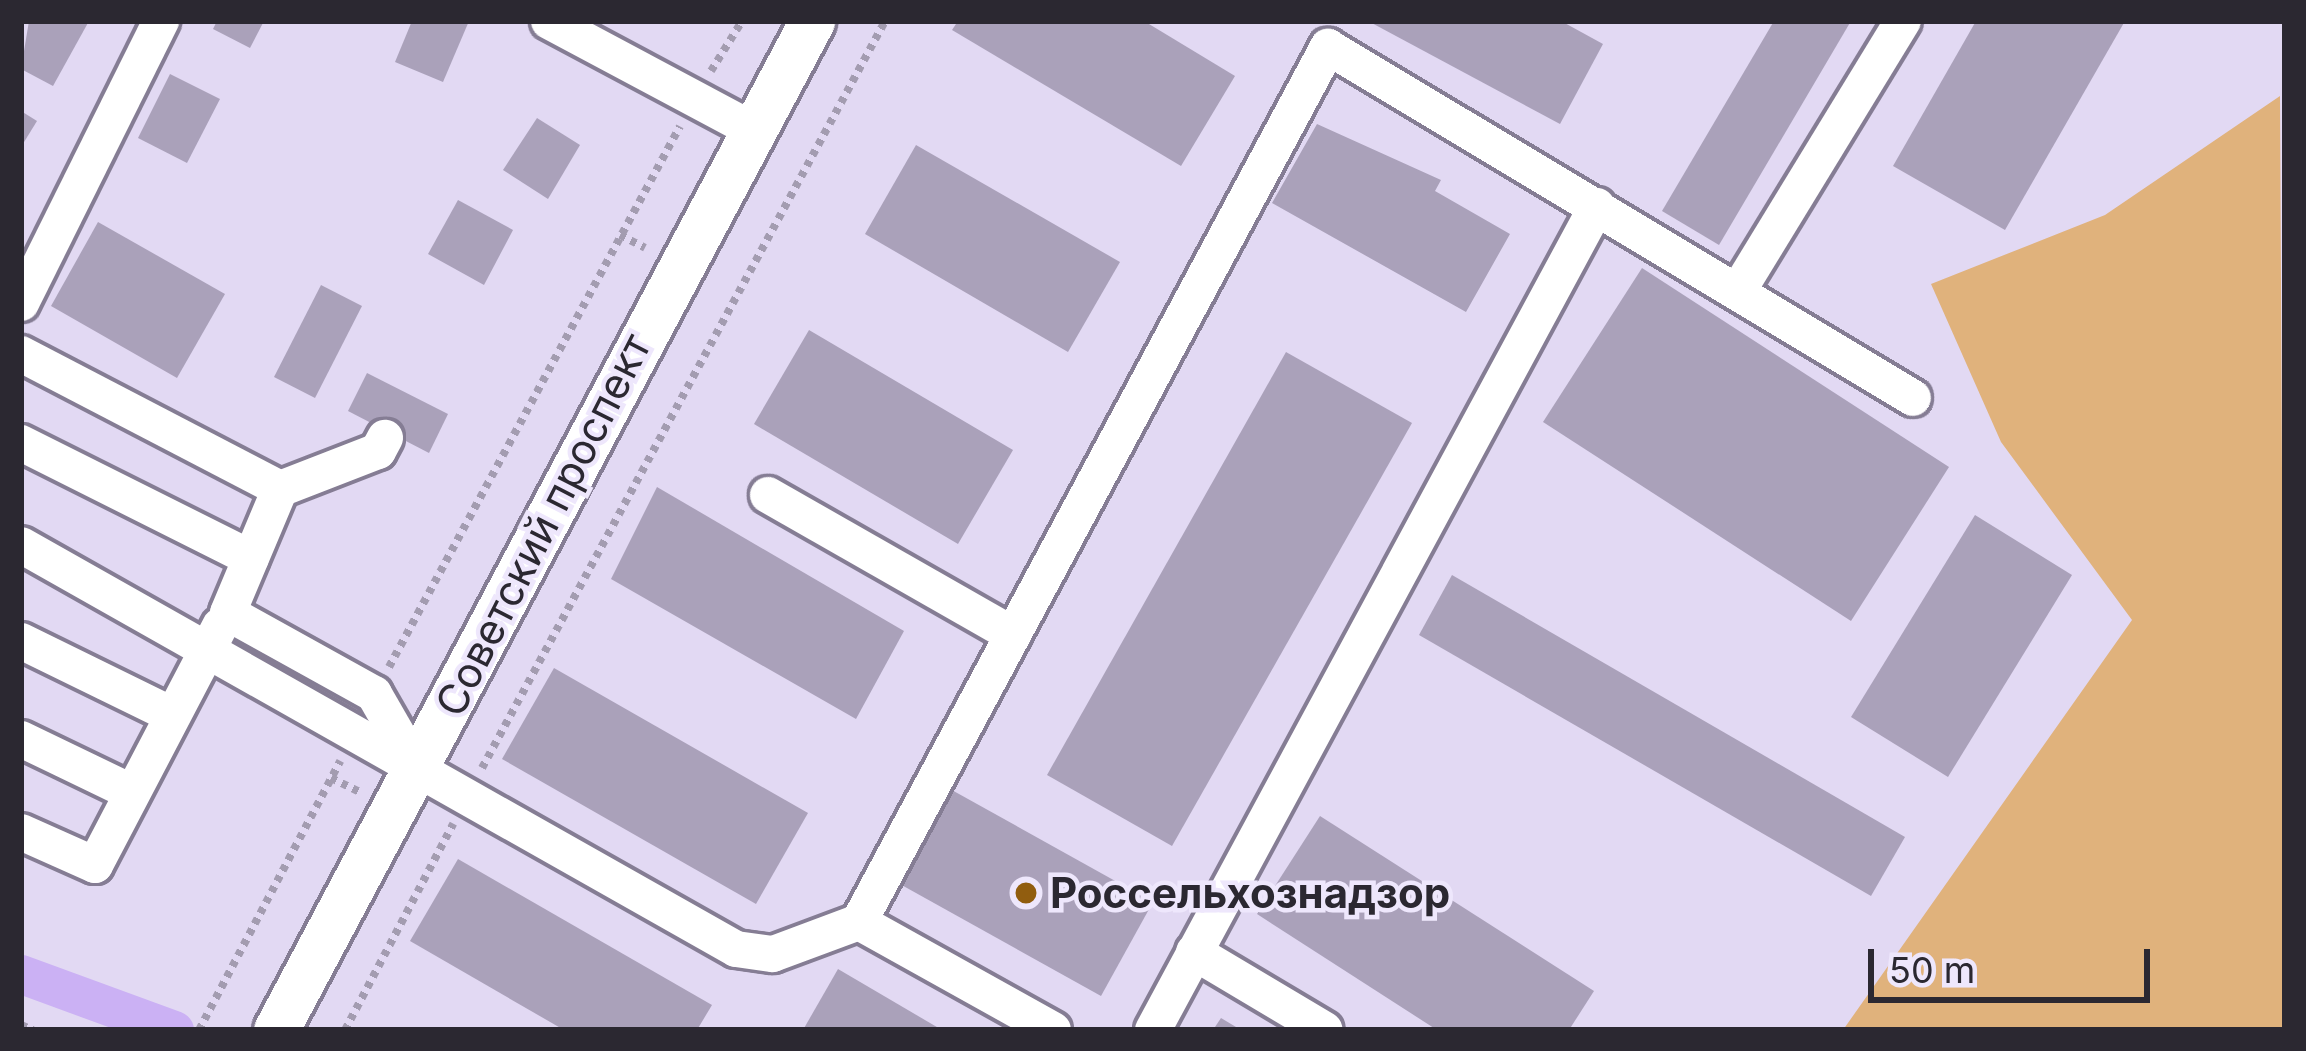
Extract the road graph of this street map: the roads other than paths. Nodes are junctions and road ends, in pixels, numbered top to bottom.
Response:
1 (161, 21) edge
2 (548, 21) edge
3 (812, 21) edge
4 (1903, 21) edge
5 (749, 128) junction
6 (1597, 206) junction
7 (1738, 290) junction
8 (21, 303) edge
9 (21, 354) edge
10 (1913, 398) dead end
11 (385, 438) dead end
12 (21, 442) edge
13 (280, 489) junction
14 (768, 495) dead end
15 (21, 545) edge
16 (250, 558) junction
17 (218, 629) junction
18 (1013, 635) junction
19 (21, 641) edge
20 (172, 715) junction
21 (21, 739) edge
22 (416, 769) junction
23 (131, 792) junction
24 (21, 832) edge
25 (859, 922) junction
26 (1194, 952) junction
27 (276, 1030) edge
28 (1053, 1030) edge
29 (1153, 1030) edge
30 (1325, 1030) edge

1 - 8 street
2 - 5 street
3 - 5 main road, Советский проспект
4 - 7 street
5 - 22 main road, Советский проспект
6 - 7 street
6 - 18 street
6 - 26 street
7 - 10 street
9 - 13 street
11 - 13 street
12 - 16 street
13 - 16 street
14 - 18 street
15 - 17 street
16 - 17 street
17 - 20 street
17 - 22 street
17 - 22 street
18 - 25 street
19 - 20 street
20 - 23 street
21 - 23 street
22 - 25 street
22 - 27 main road, Советский проспект
23 - 24 street
25 - 28 street
26 - 29 street
26 - 30 street

